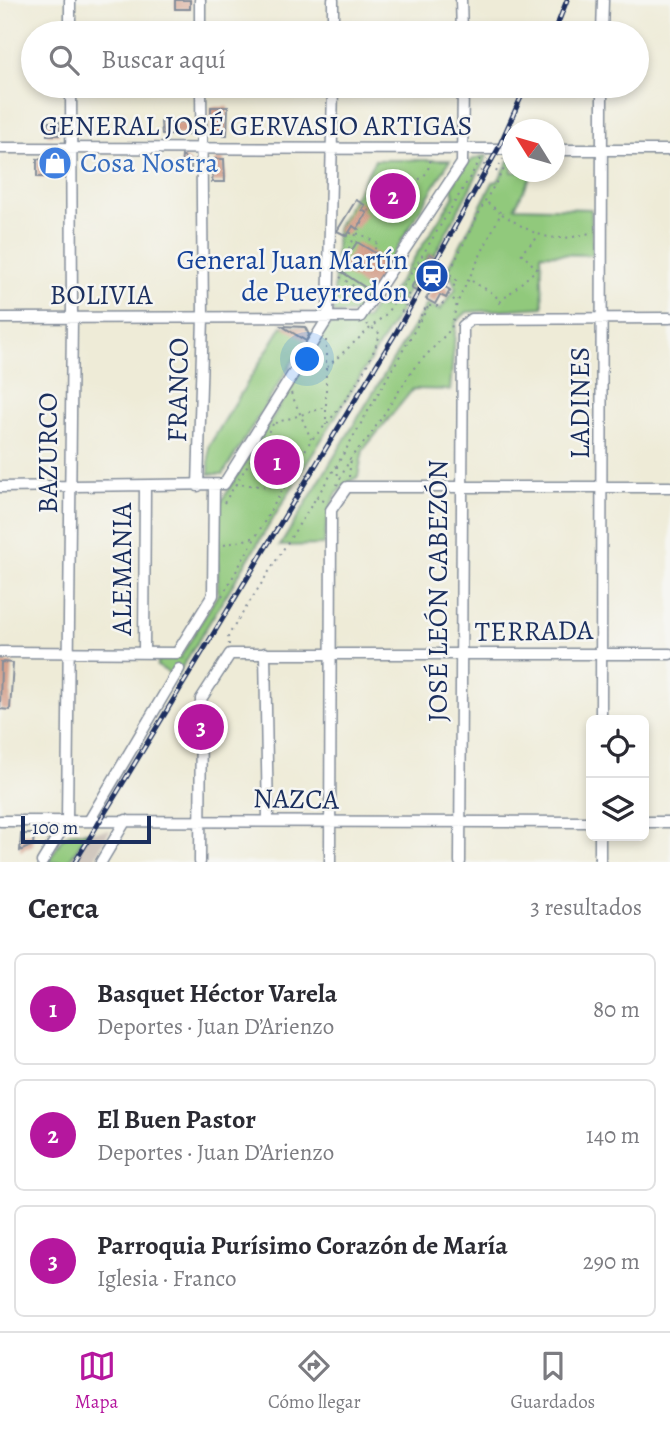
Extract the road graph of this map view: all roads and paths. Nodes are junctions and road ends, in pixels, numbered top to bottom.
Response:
1 (70, 0) edge
2 (200, 0) edge
3 (333, 0) edge
4 (461, 0) edge
5 (603, 0) edge
6 (70, 21) edge
7 (200, 21) edge
8 (333, 21) edge
9 (462, 21) edge
10 (602, 21) edge
11 (71, 98) edge
12 (201, 98) edge
13 (333, 98) edge
14 (463, 98) edge
15 (602, 98) edge
16 (0, 148) edge
17 (333, 148) junction
18 (71, 149) junction
19 (201, 149) junction
20 (432, 149) junction
21 (464, 149) junction
22 (489, 149) junction
23 (502, 150) edge
24 (565, 150) edge
25 (670, 150) edge
26 (602, 151) junction
27 (502, 164) edge
28 (502, 168) edge
29 (496, 172) dead end
30 (477, 178) dead end
31 (485, 201) junction
32 (501, 213) junction
33 (602, 229) junction
34 (350, 233) dead end
35 (354, 236) junction
36 (538, 237) junction
37 (397, 264) junction
38 (332, 272) junction
39 (471, 280) junction
40 (401, 291) junction
41 (449, 294) junction
42 (374, 299) junction
43 (500, 302) junction
44 (457, 303) junction
45 (428, 307) junction
46 (401, 313) dead end
47 (72, 317) junction
48 (203, 317) junction
49 (0, 318) edge
50 (328, 318) junction
51 (603, 318) junction
52 (670, 318) edge
53 (502, 320) junction
54 (367, 323) dead end
55 (417, 323) dead end
56 (370, 326) junction
57 (319, 349) dead end
58 (327, 367) junction
59 (379, 381) dead end
60 (383, 384) junction
61 (285, 404) dead end
62 (327, 406) junction
63 (279, 414) dead end
64 (301, 415) junction
65 (274, 424) junction
66 (326, 426) junction
67 (311, 440) junction
68 (351, 457) junction
69 (337, 465) junction
70 (232, 482) junction
71 (343, 484) junction
72 (145, 486) junction
73 (198, 486) junction
74 (214, 486) junction
75 (0, 487) edge
76 (461, 487) junction
77 (602, 487) junction
78 (670, 487) edge
79 (70, 488) junction
80 (285, 488) junction
81 (336, 491) dead end
82 (315, 496) junction
83 (220, 509) dead end
84 (331, 510) junction
85 (258, 536) junction
86 (220, 546) dead end
87 (220, 600) dead end
88 (70, 651) junction
89 (0, 652) edge
90 (144, 653) junction
91 (230, 653) junction
92 (265, 653) junction
93 (601, 653) junction
94 (332, 654) junction
95 (670, 654) edge
96 (461, 655) junction
97 (179, 669) dead end
98 (601, 715) edge
99 (126, 820) junction
100 (268, 820) junction
101 (0, 821) edge
102 (67, 821) junction
103 (89, 821) junction
104 (200, 821) junction
105 (460, 821) junction
106 (330, 822) junction
107 (586, 822) edge
108 (649, 822) edge
109 (670, 822) edge
110 (600, 841) edge
111 (41, 862) edge
112 (101, 862) edge
113 (200, 862) edge
114 (330, 862) edge
115 (460, 862) edge
116 (600, 862) edge

1 - 6 street
2 - 7 street
3 - 8 street
4 - 9 street
5 - 10 street
11 - 18 street, BAZURCO
12 - 19 street, FRANCO
13 - 17 street
14 - 21 street
15 - 26 street, LADINES
16 - 18 street, GENERAL JOSÉ GERVASIO ARTIGAS
17 - 19 street, GENERAL JOSÉ GERVASIO ARTIGAS
17 - 20 street, GENERAL JOSÉ GERVASIO ARTIGAS
17 - 38 street
18 - 19 street, GENERAL JOSÉ GERVASIO ARTIGAS
18 - 47 street, BAZURCO
19 - 48 street, FRANCO
20 - 21 street, GENERAL JOSÉ GERVASIO ARTIGAS
20 - 35 path
21 - 22 street, GENERAL JOSÉ GERVASIO ARTIGAS
21 - 37 street
22 - 23 street, GENERAL JOSÉ GERVASIO ARTIGAS
22 - 30 path
22 - 40 path
24 - 26 street
25 - 26 street
26 - 33 street, LADINES
27 - 29 path
28 - 31 path
31 - 32 path
31 - 41 path
32 - 36 path
32 - 39 path
33 - 36 path
33 - 51 street, LADINES
34 - 35 path
35 - 37 path
35 - 38 path
36 - 43 path
37 - 42 street
38 - 42 path
38 - 50 street
39 - 43 path
39 - 44 path
40 - 46 path
40 - 56 path
41 - 44 path
41 - 45 path
42 - 50 street, BOLIVIA
43 - 53 path
44 - 68 path
45 - 55 path
45 - 60 path
47 - 48 street, BOLIVIA
47 - 49 street, BOLIVIA
47 - 79 street, BAZURCO
48 - 50 street, BOLIVIA
48 - 73 street, FRANCO
50 - 70 street
51 - 52 street
51 - 53 street
51 - 77 street, LADINES
53 - 76 street, JOSÉ LEÓN CABEZÓN
54 - 56 path
56 - 58 path
56 - 66 path
57 - 58 path
58 - 62 path
59 - 60 path
60 - 69 path
61 - 64 path
62 - 64 path
62 - 66 path
63 - 65 path
64 - 65 path
64 - 67 path
65 - 70 path
66 - 67 path
67 - 80 path
68 - 71 path
68 - 71 path
69 - 71 path
69 - 82 path
70 - 74 street
70 - 80 path
70 - 83 path
71 - 76 street
71 - 81 path
71 - 84 street
72 - 73 street
72 - 79 street
72 - 90 street, ALEMANIA
73 - 74 street
74 - 90 street
75 - 79 street
76 - 77 street
76 - 96 street, JOSÉ LEÓN CABEZÓN
77 - 78 street
77 - 93 street, LADINES
79 - 88 street, BAZURCO
80 - 85 path
82 - 84 path
82 - 91 path
84 - 94 street
85 - 86 path
85 - 87 path
88 - 89 street
88 - 90 street
88 - 102 street, BAZURCO
91 - 92 street, TERRADA
91 - 104 street
92 - 94 street, TERRADA
92 - 100 street
93 - 95 street, TERRADA
93 - 96 street, TERRADA
93 - 98 street, LADINES
94 - 96 street, TERRADA
94 - 106 street
96 - 105 street, JOSÉ LEÓN CABEZÓN
97 - 103 street
99 - 103 street, NAZCA
99 - 104 street, NAZCA
99 - 112 street
100 - 104 street, NAZCA
100 - 106 street, NAZCA
101 - 102 street, NAZCA
102 - 103 street, NAZCA
102 - 111 street
104 - 113 street
105 - 106 street, NAZCA
105 - 107 street, NAZCA
105 - 115 street, JOSÉ LEÓN CABEZÓN
106 - 114 street
108 - 109 street
110 - 116 street

